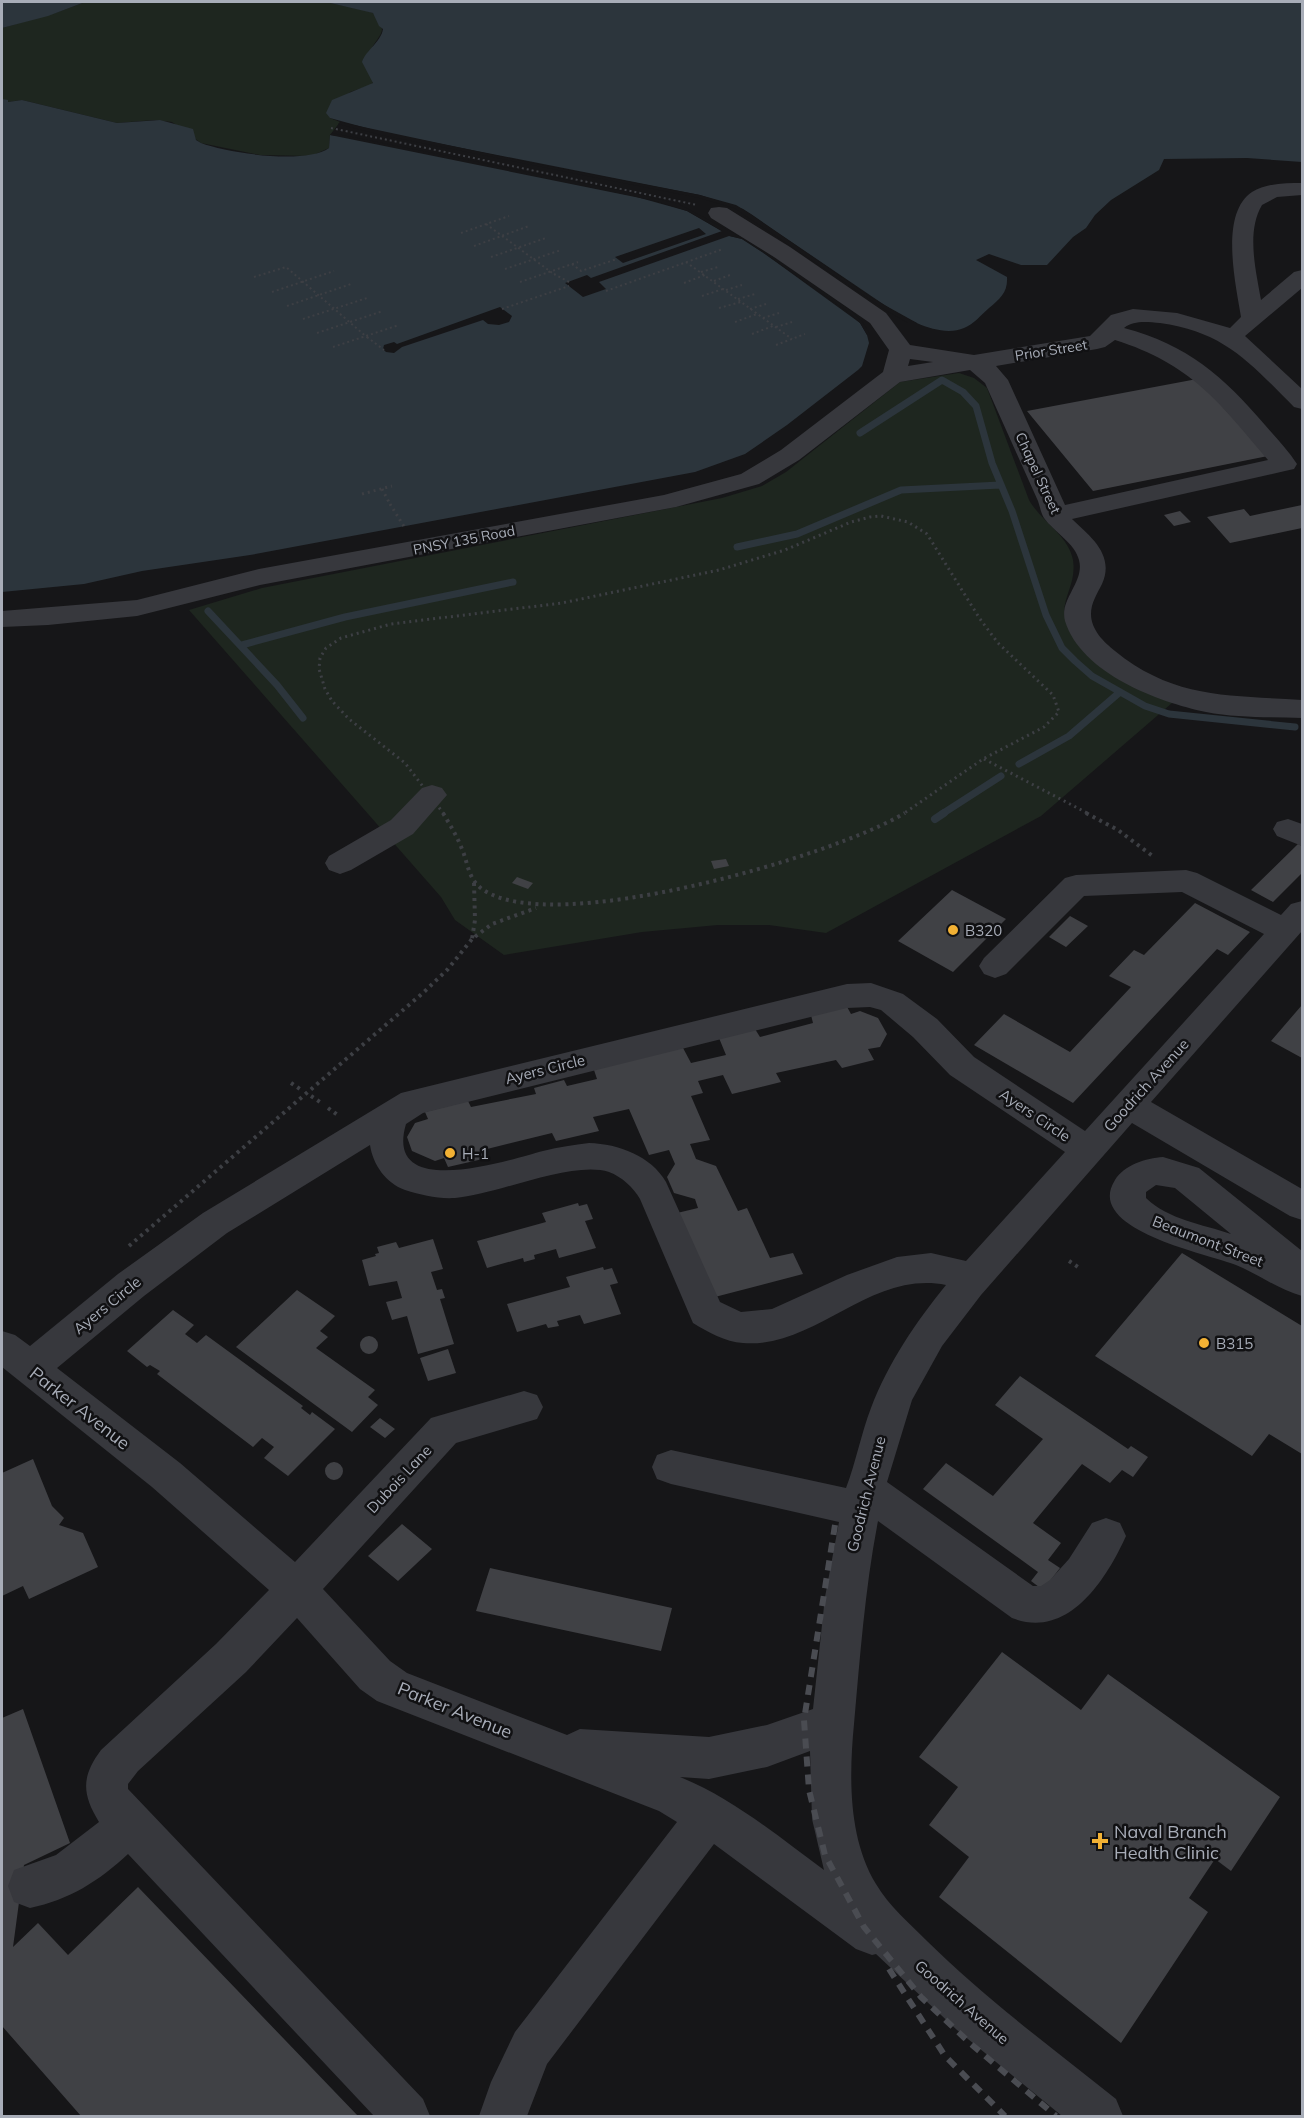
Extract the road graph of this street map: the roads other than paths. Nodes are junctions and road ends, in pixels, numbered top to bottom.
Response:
1 (1302, 189) edge
2 (719, 213) road end
3 (1302, 277) edge
4 (1253, 318) junction
5 (1110, 331) junction
6 (1232, 338) junction
7 (900, 350) junction
8 (974, 361) junction
9 (893, 376) junction
10 (1302, 402) edge
11 (1055, 514) junction
12 (2, 619) edge
13 (1302, 710) edge
14 (432, 795) road end
15 (340, 863) dead end
16 (1294, 922) edge
17 (995, 966) dead end
18 (1127, 1104) junction
19 (395, 1113) junction
20 (1088, 1150) junction
21 (1302, 1206) edge
22 (1302, 1271) edge
23 (975, 1279) junction
24 (1302, 1281) edge
25 (12, 1358) edge
26 (524, 1407) dead end
27 (671, 1467) dead end
28 (863, 1499) junction
29 (1106, 1536) dead end
30 (297, 1589) junction
31 (834, 1722) junction
32 (555, 1749) junction
33 (709, 1815) junction
34 (129, 1824) junction
35 (30, 1886) dead end
36 (930, 1978) junction
37 (406, 2116) edge
38 (503, 2116) edge
39 (1099, 2116) edge

1 - 4 street
2 - 7 street
3 - 4 street
4 - 6 street
5 - 6 street, Prior Street
5 - 8 street, Prior Street
5 - 11 street
6 - 10 street
7 - 8 street
7 - 9 street
8 - 9 street, Prior Street
8 - 11 street, Chapel Street
9 - 12 street, PNSY 135 Road
11 - 13 street, Chapel Street
14 - 15 street
16 - 17 street
16 - 18 street, Goodrich Avenue
18 - 20 street, Goodrich Avenue
18 - 21 street
19 - 20 street, Ayers Circle
19 - 23 street
19 - 25 street, Ayers Circle
20 - 23 street, Goodrich Avenue
22 - 24 street, Beaumont Street
23 - 28 street, Goodrich Avenue
25 - 30 street, Parker Avenue
26 - 30 street, Dubois Lane
27 - 28 street
28 - 29 street
28 - 31 street, Goodrich Avenue
30 - 32 street, Parker Avenue
30 - 34 street, Dubois Lane
31 - 32 street
31 - 36 street, Goodrich Avenue
32 - 33 street, Parker Avenue
33 - 36 street, Parker Avenue
33 - 38 street
34 - 35 street
34 - 37 street, Dubois Lane
36 - 39 street, Goodrich Avenue

